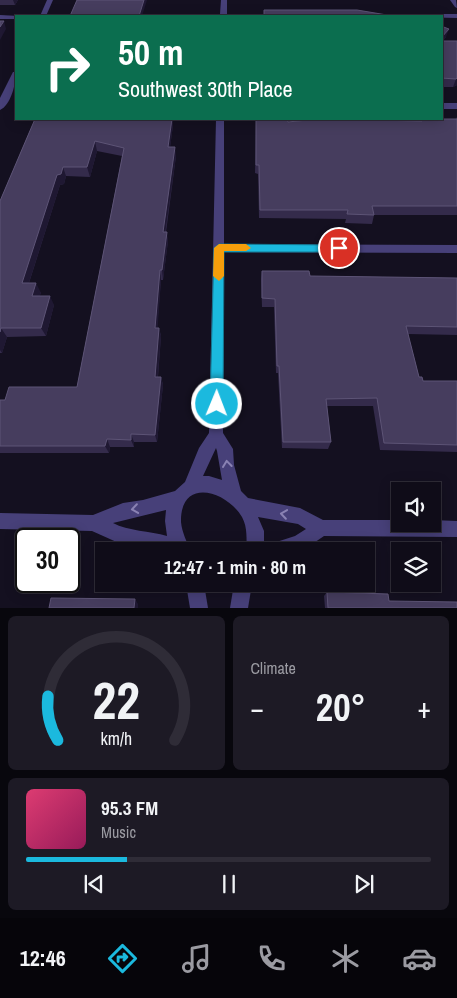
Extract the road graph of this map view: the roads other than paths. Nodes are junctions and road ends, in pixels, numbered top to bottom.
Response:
1 (50, 0) edge
2 (224, 0) edge
3 (453, 0) edge
4 (457, 6) edge
5 (43, 15) edge
6 (223, 15) edge
7 (443, 16) edge
8 (457, 16) edge
9 (0, 17) edge
10 (15, 17) edge
11 (15, 76) edge
12 (443, 106) edge
13 (457, 106) edge
14 (0, 107) edge
15 (220, 120) edge
16 (219, 248) junction
17 (457, 250) edge
18 (216, 435) junction
19 (185, 493) junction
20 (240, 500) junction
21 (0, 520) edge
22 (93, 523) junction
23 (321, 528) junction
24 (457, 529) edge
25 (156, 542) edge
26 (178, 542) edge
27 (255, 542) edge
28 (302, 542) edge
29 (197, 592) edge
30 (242, 592) edge
31 (199, 608) edge
32 (239, 608) edge

1 - 5 street
2 - 6 street
3 - 4 street
7 - 8 street
9 - 10 street
11 - 14 street
12 - 13 street
15 - 16 street
16 - 17 street
16 - 18 street
18 - 19 street
20 -> 18 street
19 - 20 street
19 -> 22 street
19 - 26 street
23 -> 20 street
20 - 27 street
21 - 22 street
22 - 25 street
23 - 24 street
23 - 28 street
29 - 31 street
30 - 32 street

